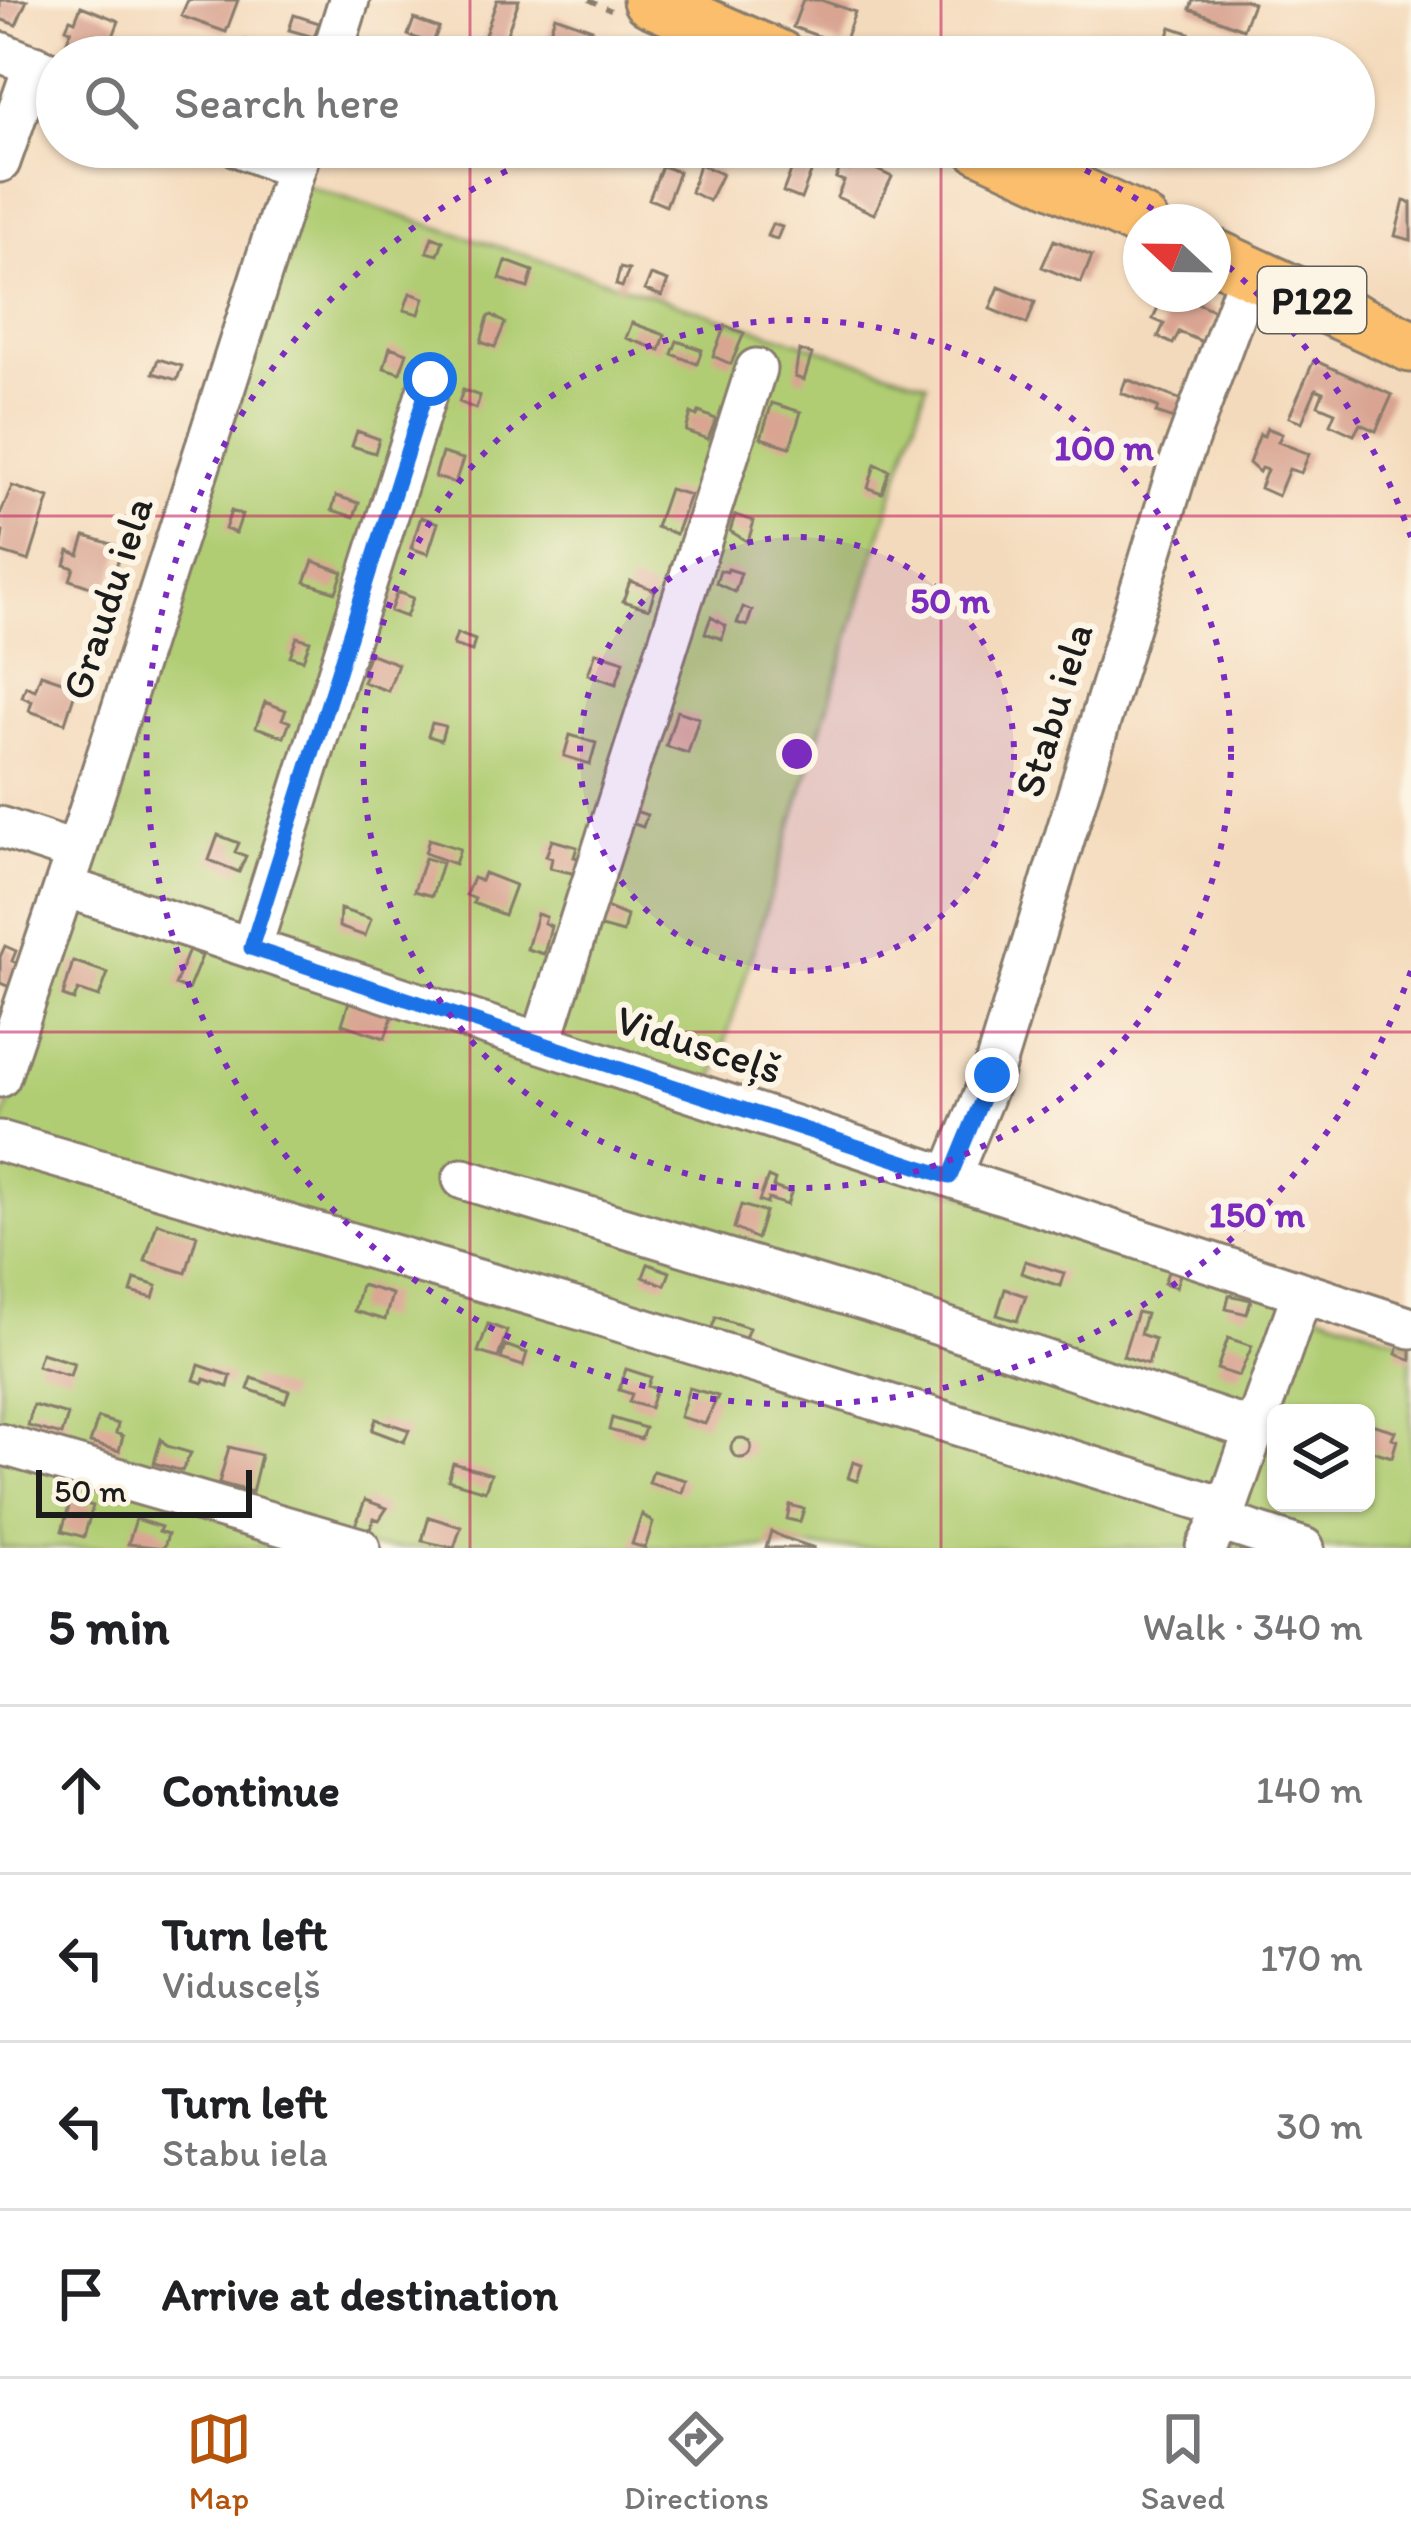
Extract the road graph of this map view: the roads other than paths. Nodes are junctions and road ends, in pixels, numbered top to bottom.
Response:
1 (349, 0) edge
2 (650, 0) edge
3 (338, 36) edge
4 (732, 36) edge
5 (30, 64) edge
6 (0, 161) edge
7 (295, 168) edge
8 (1025, 168) edge
9 (1123, 213) edge
10 (1231, 263) edge
11 (1218, 312) edge
12 (1411, 346) edge
13 (756, 369) dead end
14 (430, 379) dead end
15 (0, 826) edge
16 (70, 870) junction
17 (251, 948) junction
18 (541, 1043) junction
19 (0, 1077) edge
20 (0, 1141) edge
21 (950, 1177) junction
22 (463, 1179) dead end
23 (1302, 1293) junction
24 (1411, 1328) edge
25 (1254, 1430) junction
26 (0, 1444) edge
27 (1218, 1526) edge
28 (360, 1548) edge
29 (1304, 1548) edge

1 - 3 street
2 - 4 main road
5 - 6 street
7 - 16 street, Graudu iela
8 - 9 main road
10 - 12 main road, P122
11 - 21 street, Stabu iela
13 - 18 street
14 - 17 street
15 - 16 street, Vidusceļš
16 - 17 street, Vidusceļš
16 - 19 street, Graudu iela
17 - 18 street, Vidusceļš
18 - 21 street, Vidusceļš
20 - 27 street
21 - 23 street, Vidusceļš
22 - 25 street
23 - 24 street, Vidusceļš
23 - 25 street
25 - 27 street
26 - 28 street
27 - 29 street

